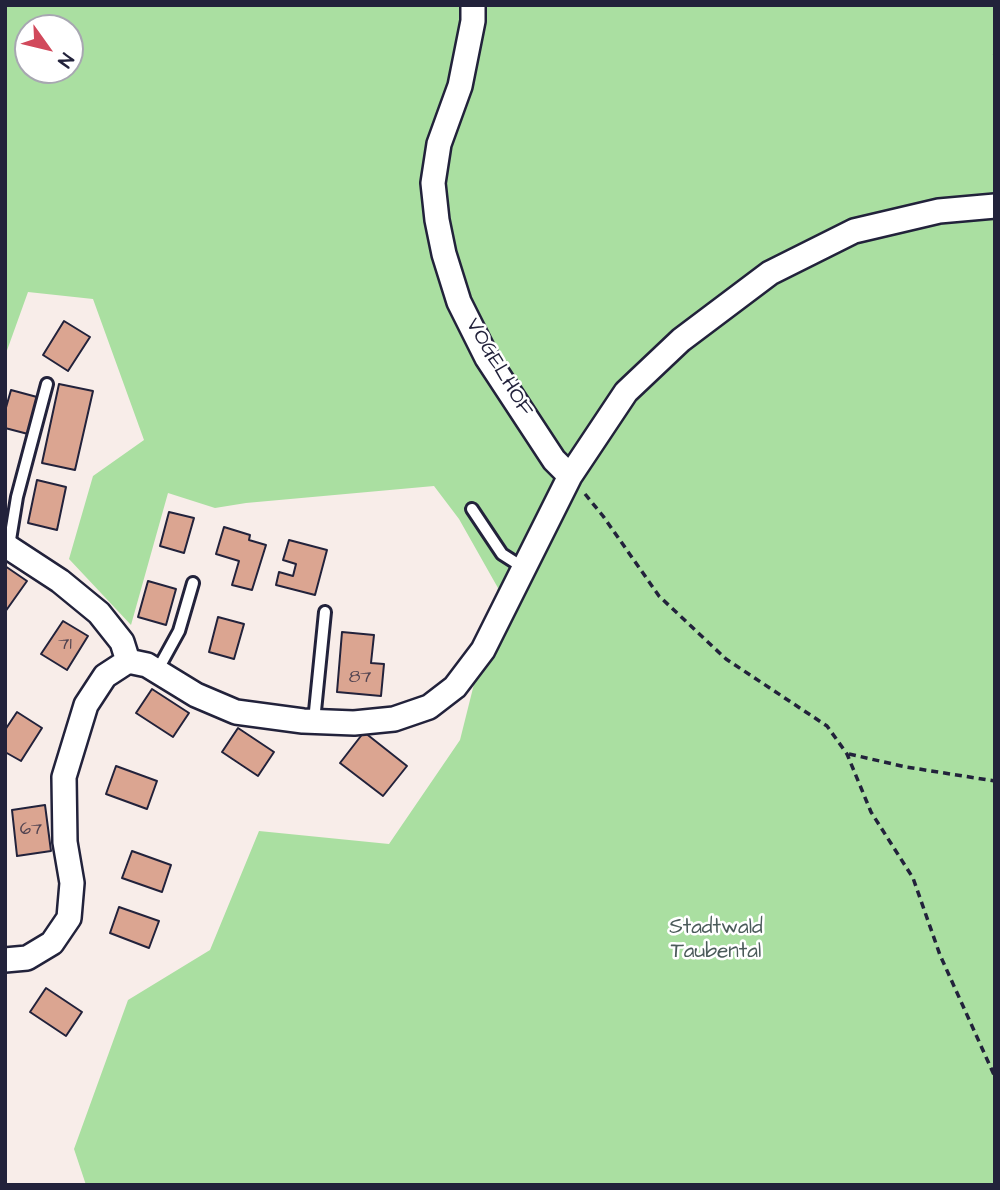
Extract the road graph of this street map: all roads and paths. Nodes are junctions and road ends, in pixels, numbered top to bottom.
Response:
1 (473, 5) edge
2 (995, 206) edge
3 (47, 384) dead end
4 (570, 476) junction
5 (17, 497) junction
6 (5, 503) edge
7 (472, 509) dead end
8 (7, 546) edge
9 (524, 568) junction
10 (193, 583) dead end
11 (325, 612) dead end
12 (128, 661) junction
13 (157, 671) junction
14 (314, 721) junction
15 (847, 754) junction
16 (995, 781) edge
17 (5, 960) edge
18 (995, 1077) edge

1 - 4 street, VOGELHOF
2 - 4 street
3 - 5 lane
4 - 9 street
4 - 15 path
5 - 6 lane
5 - 8 lane
7 - 9 lane
8 - 12 street
9 - 14 street
10 - 13 lane
11 - 14 lane
12 - 13 street
12 - 17 street
13 - 14 street
15 - 16 path
15 - 18 path

